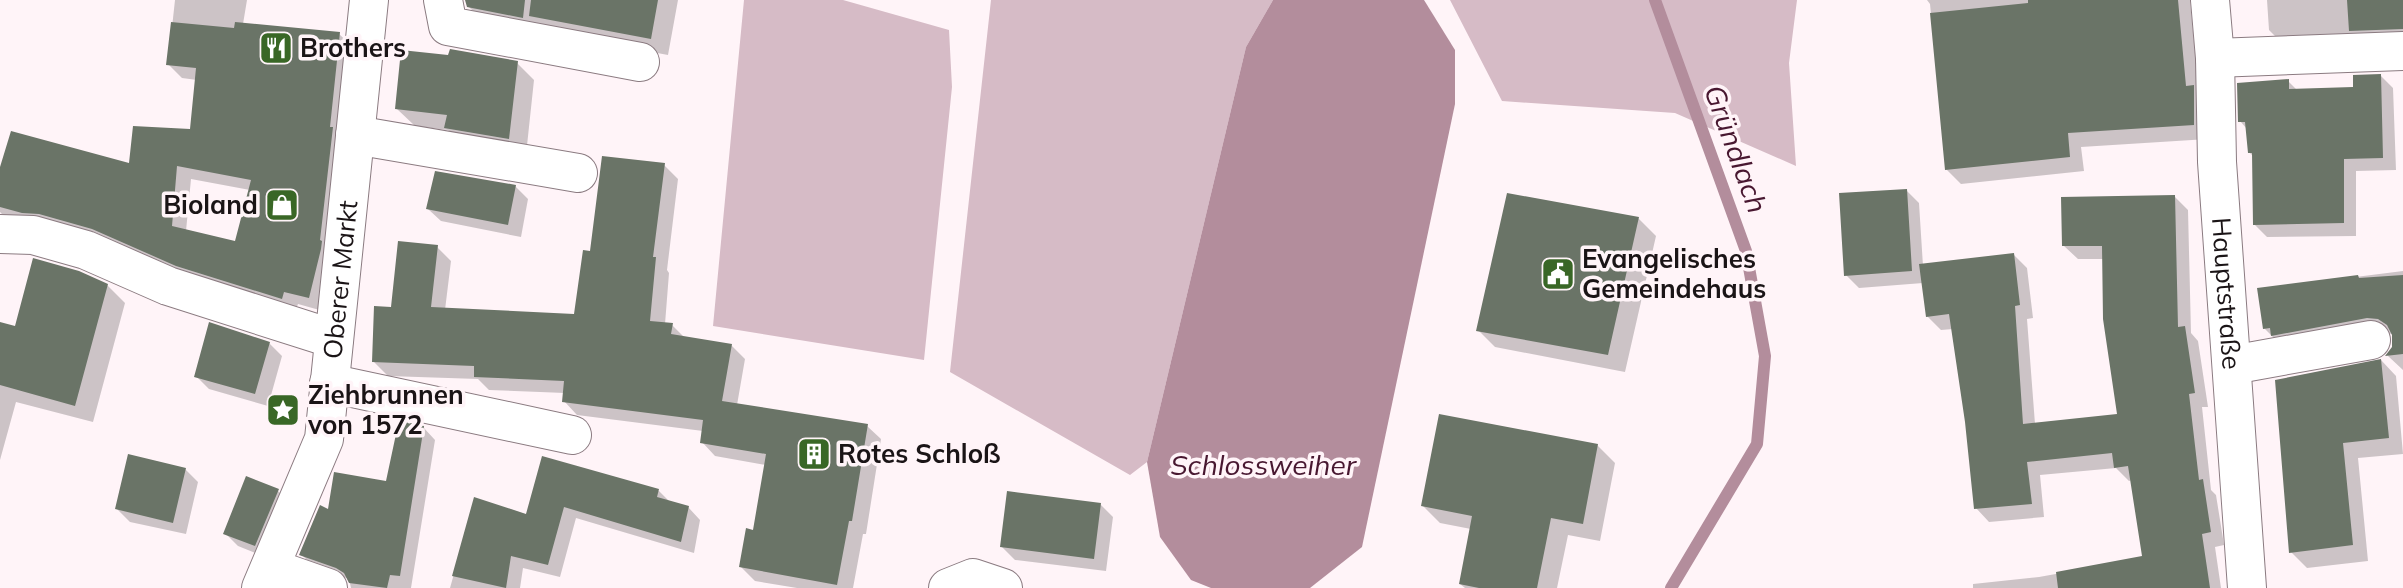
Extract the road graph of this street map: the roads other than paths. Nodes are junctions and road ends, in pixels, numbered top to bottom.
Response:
1 (369, 0) edge
2 (443, 0) edge
3 (2210, 0) edge
4 (2403, 51) edge
5 (2215, 58) junction
6 (640, 62) dead end
7 (355, 135) junction
8 (578, 173) dead end
9 (0, 234) edge
10 (334, 339) junction
11 (2371, 340) dead end
12 (2232, 365) junction
13 (329, 383) junction
14 (572, 435) dead end
15 (266, 578) edge
16 (328, 588) edge
17 (948, 588) edge
18 (1003, 588) edge
19 (2247, 588) edge

1 - 7 street, Oberer Markt
2 - 6 street
3 - 5 street, Hauptstraße
4 - 5 street
5 - 12 street, Hauptstraße
7 - 8 street
7 - 10 street, Oberer Markt
9 - 10 street
10 - 13 street, Oberer Markt
11 - 12 street
12 - 19 street, Hauptstraße
13 - 14 street
13 - 15 street, Oberer Markt
15 - 16 street
17 - 18 street

